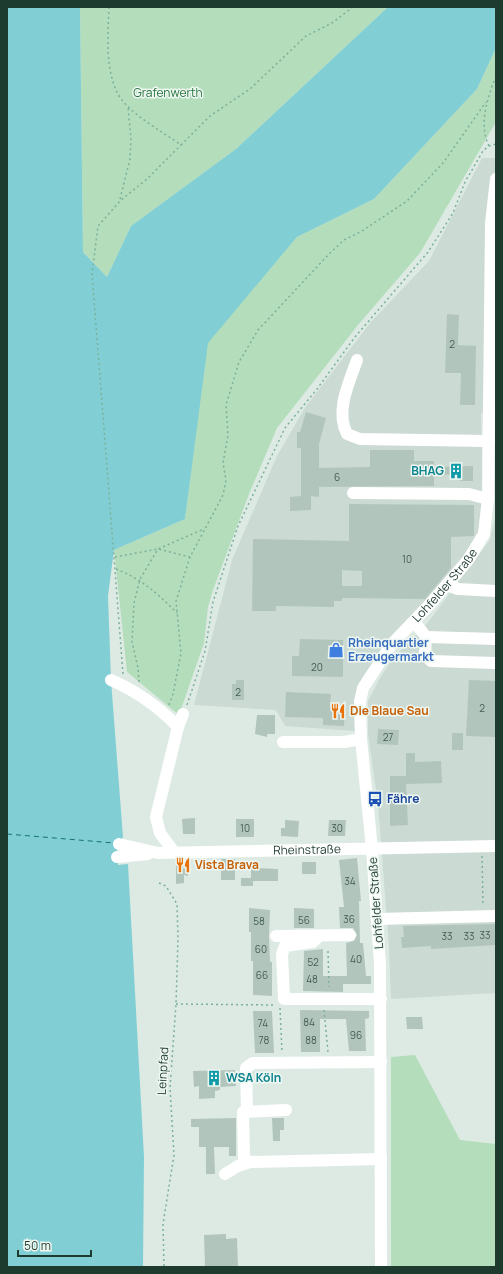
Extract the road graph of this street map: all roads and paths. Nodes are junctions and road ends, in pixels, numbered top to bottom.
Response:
1 (109, 7) edge
2 (353, 7) edge
3 (496, 76) edge
4 (486, 102) junction
5 (128, 107) junction
6 (496, 144) edge
7 (181, 145) junction
8 (489, 146) junction
9 (496, 179) edge
10 (120, 201) junction
11 (357, 360) dead end
12 (489, 441) junction
13 (353, 493) dead end
14 (490, 504) edge
15 (205, 528) junction
16 (158, 548) junction
17 (115, 557) junction
18 (190, 557) junction
19 (116, 569) junction
20 (140, 579) junction
21 (447, 585) junction
22 (496, 591) edge
23 (177, 613) junction
24 (414, 621) junction
25 (426, 637) junction
26 (496, 639) edge
27 (496, 663) edge
28 (111, 680) dead end
29 (124, 686) junction
30 (140, 696) junction
31 (165, 714) junction
32 (183, 714) joint
33 (178, 727) junction
34 (361, 739) junction
35 (283, 742) dead end
36 (119, 844) dead end
37 (481, 846) junction
38 (496, 846) edge
39 (372, 848) junction
40 (174, 852) junction
41 (158, 853) junction
42 (117, 857) dead end
43 (159, 883) dead end
44 (483, 916) junction
45 (496, 916) edge
46 (377, 919) junction
47 (350, 935) dead end
48 (276, 936) dead end
49 (319, 936) junction
50 (328, 951) dead end
51 (284, 999) junction
52 (381, 999) junction
53 (327, 1000) junction
54 (176, 1004) junction
55 (282, 1052) dead end
56 (328, 1052) dead end
57 (381, 1062) junction
58 (286, 1110) dead end
59 (247, 1111) junction
60 (381, 1159) junction
61 (250, 1162) junction
62 (225, 1174) dead end
63 (164, 1267) edge
64 (381, 1267) edge

1 - 5 path
2 - 7 path
3 - 4 path
4 - 8 path
4 - 15 path
5 - 7 path
5 - 10 path
6 - 8 path
7 - 10 path
8 - 32 path
9 - 12 street, Lohfelder Straße
10 - 17 path
11 - 12 street
12 - 14 street, Lohfelder Straße
13 - 14 street
14 - 21 street, Lohfelder Straße
15 - 16 path
15 - 18 path
16 - 17 path
16 - 18 path
16 - 20 path
17 - 19 path
18 - 23 path
19 - 20 path
19 - 29 path
20 - 23 path
20 - 30 path
21 - 22 street
21 - 24 street, Lohfelder Straße
23 - 31 path
24 - 25 street
24 - 34 street, Lohfelder Straße
25 - 26 street
25 - 27 street
28 - 29 street
29 - 30 street
30 - 31 street
31 - 33 street
32 - 33 street
33 - 40 street
34 - 35 street
34 - 39 street, Lohfelder Straße
36 - 41 street, Rheinstraße
37 - 38 street, Rheinstraße
37 - 39 street, Rheinstraße
37 - 44 path
39 - 40 street, Rheinstraße
39 - 46 street, Lohfelder Straße
40 - 41 street, Rheinstraße
41 - 42 street
43 - 54 path, Leinpfad
44 - 45 street
44 - 46 street
46 - 52 street, Lohfelder Straße
47 - 49 street
48 - 49 street
49 - 51 street
50 - 53 path
51 - 53 street
51 - 54 path
51 - 55 path
52 - 53 street
52 - 57 street, Lohfelder Straße
53 - 56 path
54 - 63 path, Leinpfad
57 - 59 street
57 - 60 street, Lohfelder Straße
58 - 59 street
59 - 61 street
60 - 61 street
60 - 64 street, Lohfelder Straße
61 - 62 street

